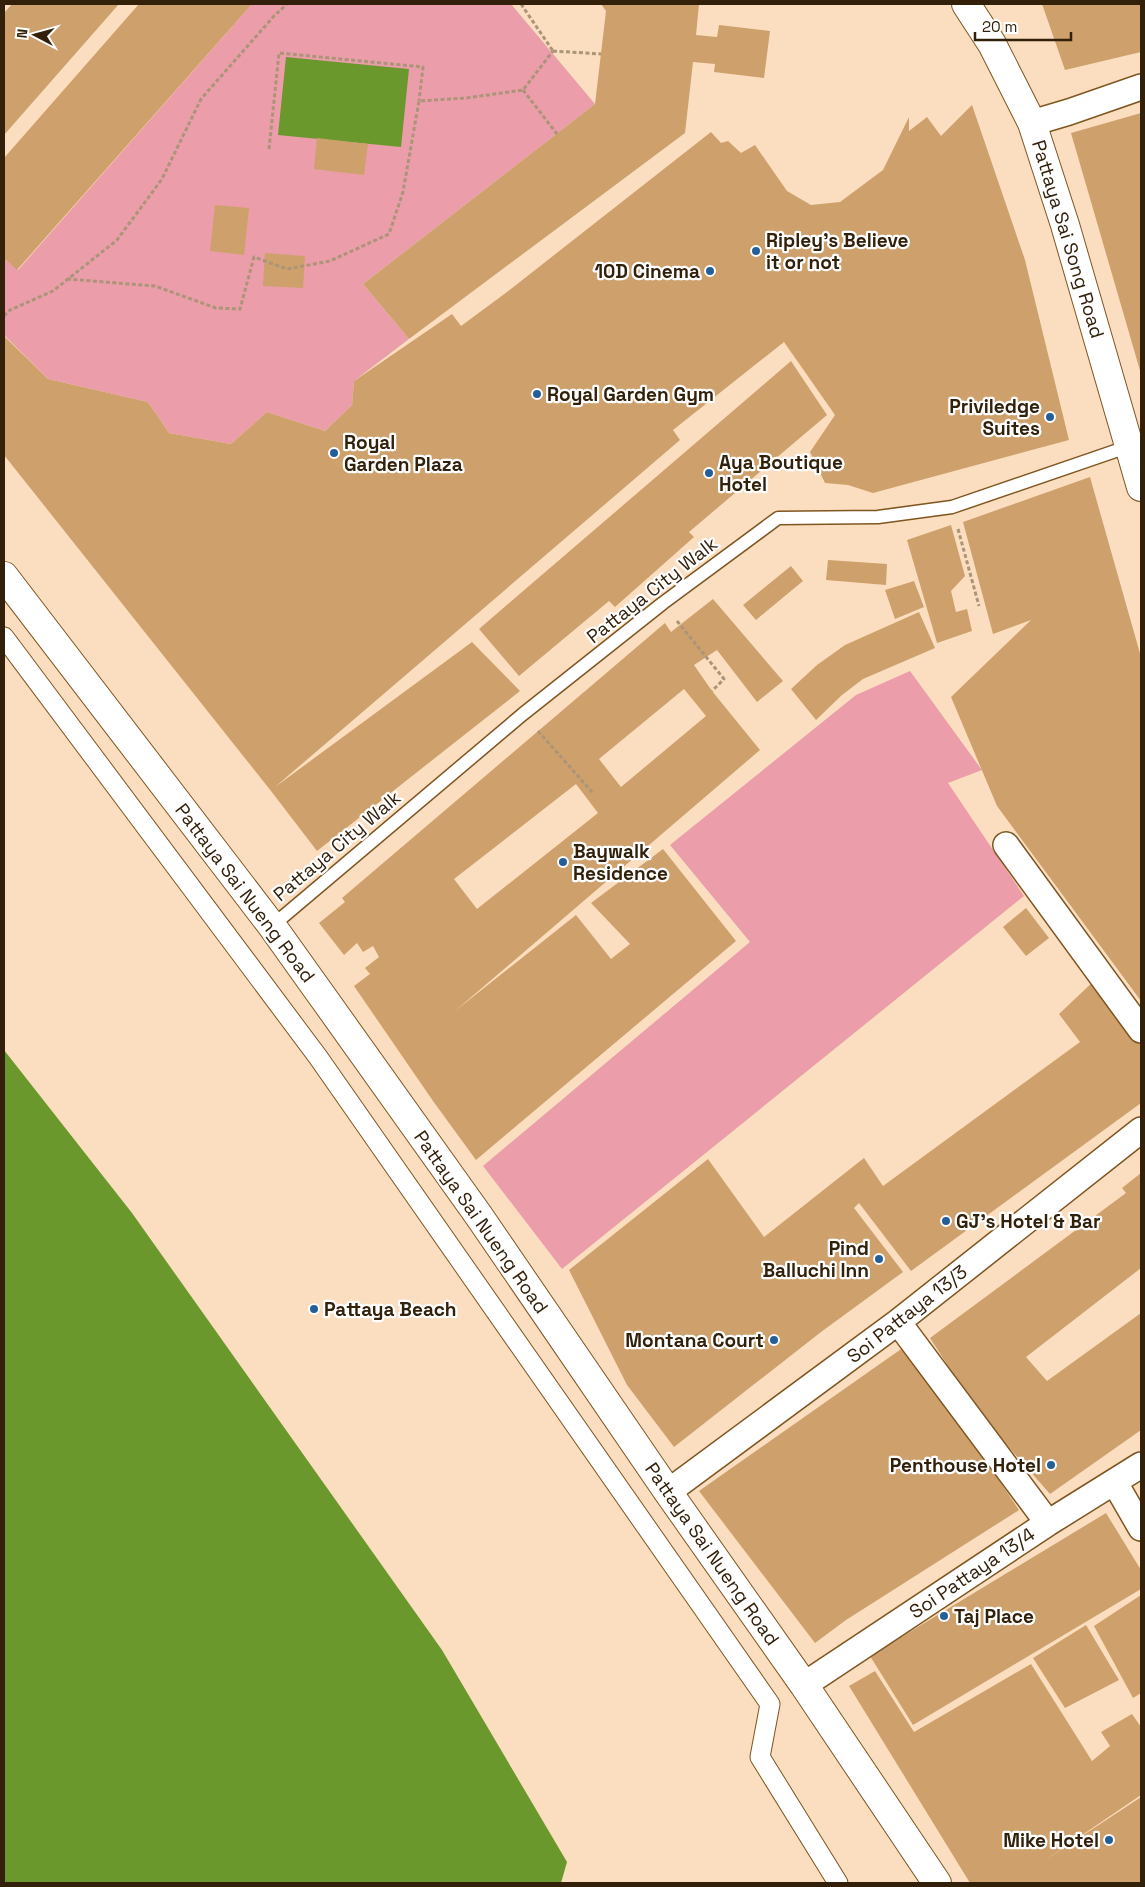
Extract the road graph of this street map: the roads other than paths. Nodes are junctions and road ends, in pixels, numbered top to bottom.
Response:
1 (966, 4) edge
2 (1141, 86) edge
3 (1032, 123) junction
4 (1130, 446) junction
5 (1141, 487) edge
6 (4, 576) edge
7 (4, 637) edge
8 (1006, 845) dead end
9 (272, 926) junction
10 (1141, 1030) edge
11 (1141, 1130) edge
12 (898, 1322) junction
13 (1141, 1465) edge
14 (1115, 1483) junction
15 (668, 1492) junction
16 (1048, 1523) junction
17 (1141, 1528) edge
18 (804, 1685) junction
19 (838, 1883) edge
20 (937, 1883) edge

1 - 3 main road, Pattaya Sai Song Road
2 - 3 street
3 - 4 main road, Pattaya Sai Song Road
4 - 5 main road, Pattaya Sai Song Road
4 - 9 lane, Pattaya City Walk
6 - 9 main road, Pattaya Sai Nueng Road
7 - 19 street
8 - 10 street
9 - 15 main road, Pattaya Sai Nueng Road
11 - 12 street, Soi Pattaya 13/3
12 - 15 street, Soi Pattaya 13/3
12 - 16 street
13 - 14 street, Soi Pattaya 13/4
14 - 16 street, Soi Pattaya 13/4
14 - 17 street
15 - 18 main road, Pattaya Sai Nueng Road
16 - 18 street, Soi Pattaya 13/4
18 - 20 main road, Pattaya Sai Nueng Road

